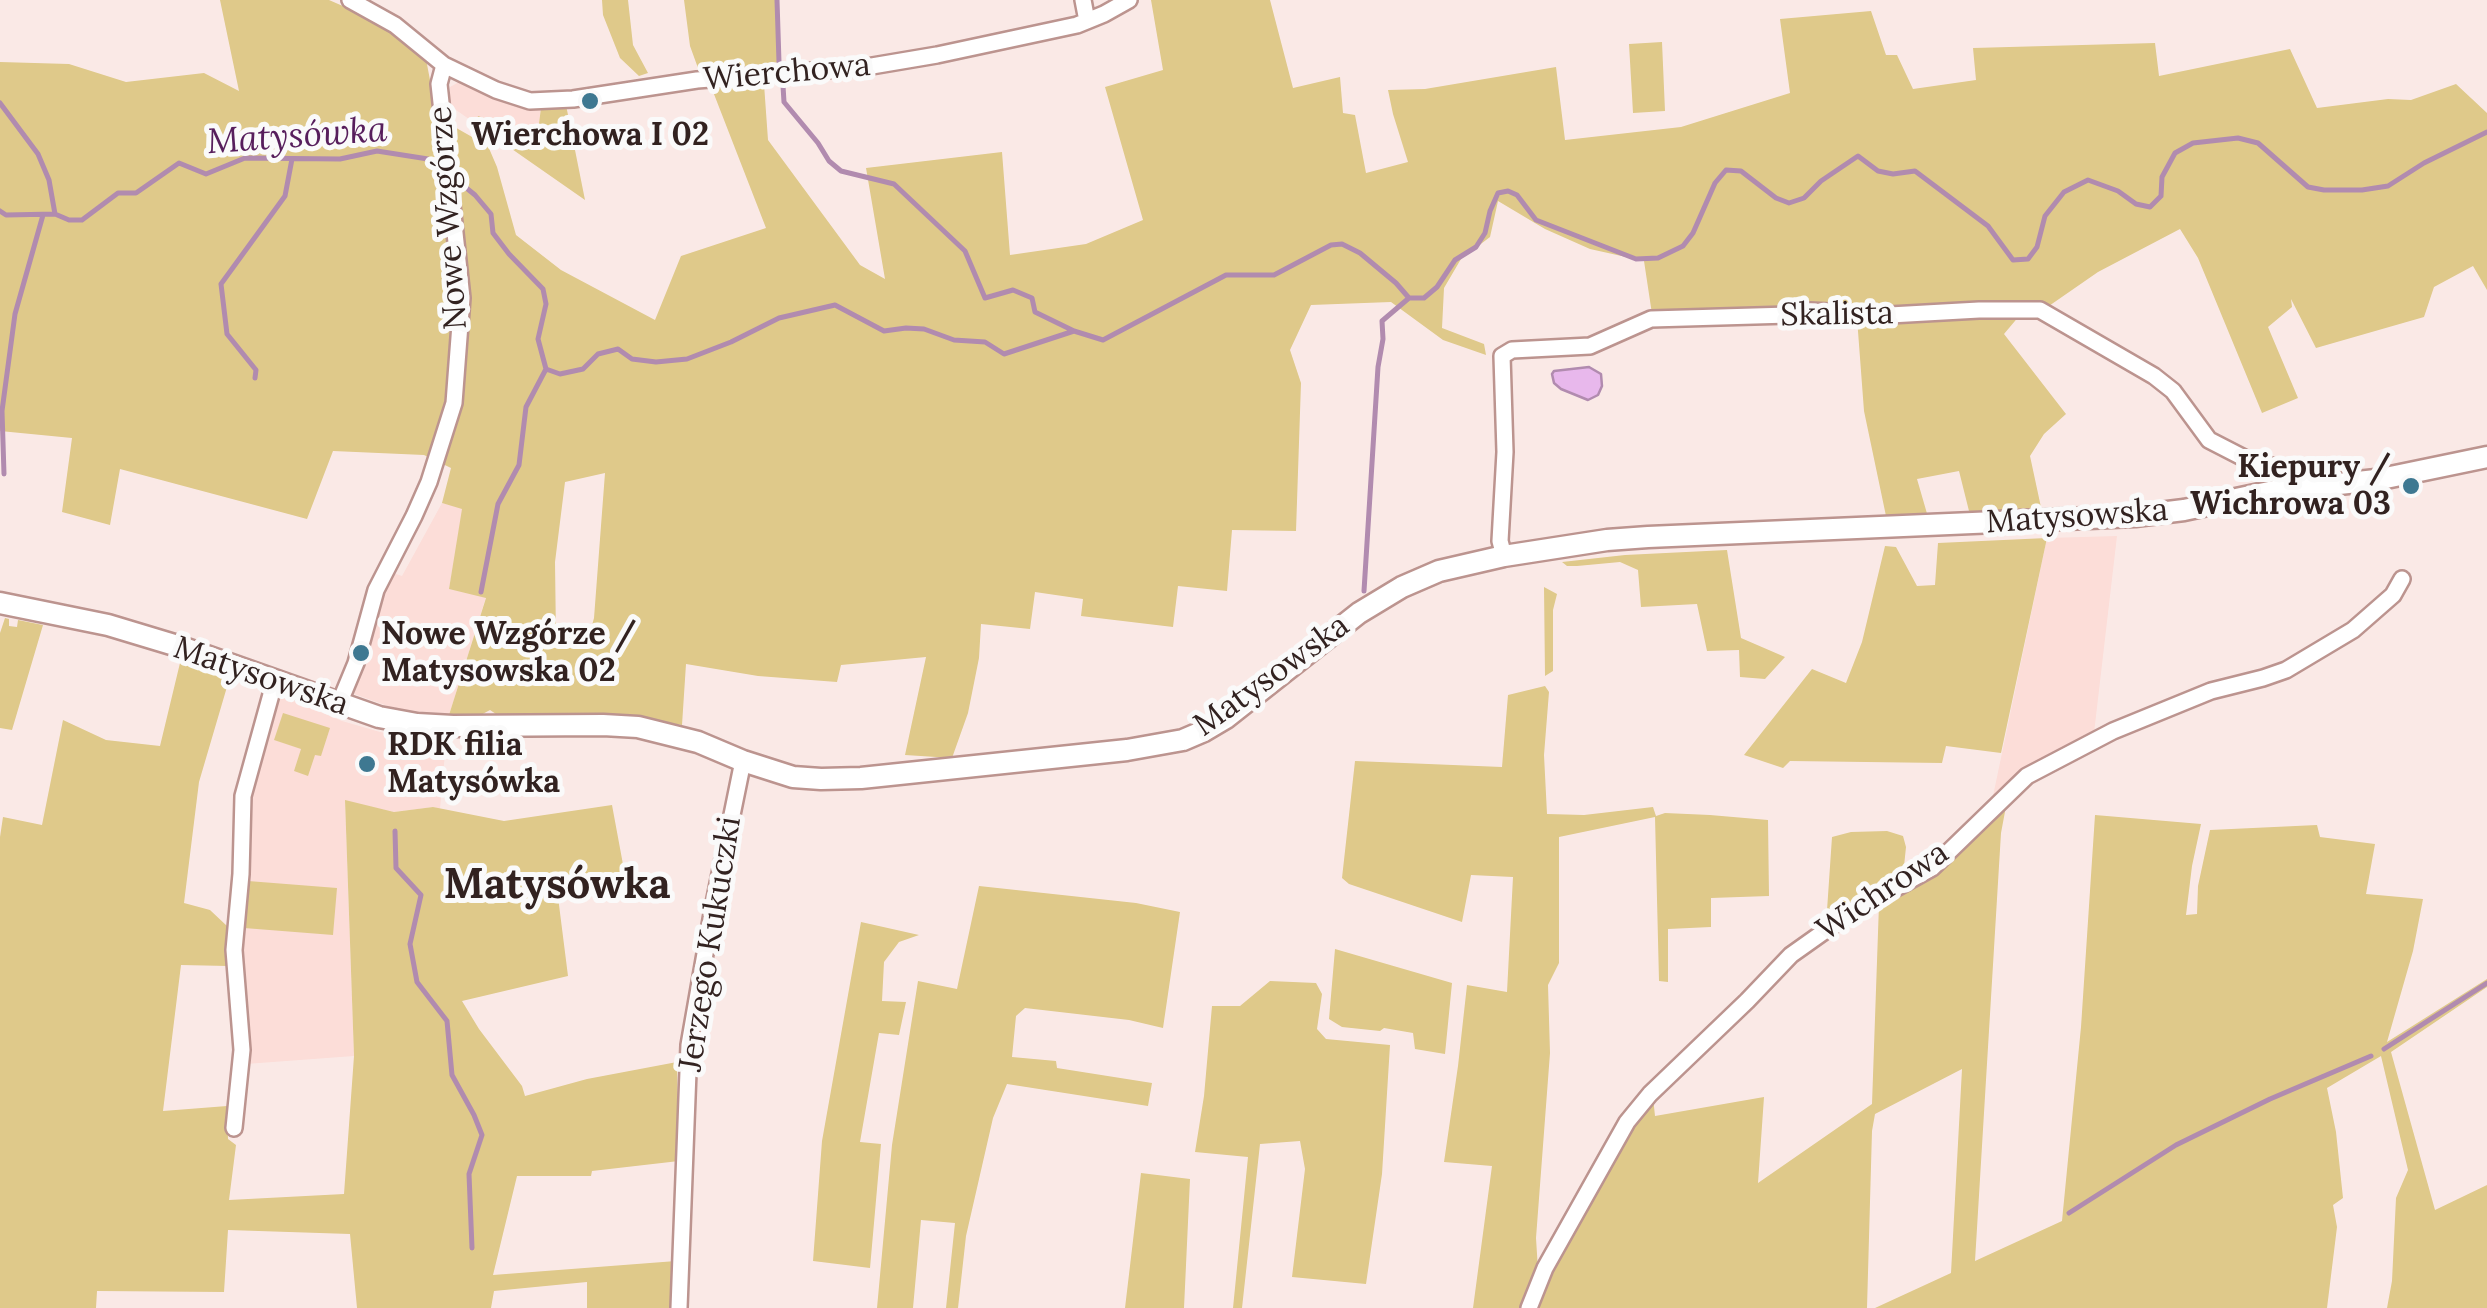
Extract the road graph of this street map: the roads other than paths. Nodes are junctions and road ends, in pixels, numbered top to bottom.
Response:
1 (350, 0) edge
2 (1083, 0) edge
3 (1129, 0) edge
4 (1086, 21) junction
5 (444, 64) junction
6 (2487, 458) edge
7 (2324, 485) junction
8 (1504, 556) junction
9 (2402, 579) dead end
10 (0, 604) edge
11 (275, 680) junction
12 (339, 704) junction
13 (743, 761) junction
14 (234, 1128) dead end
15 (680, 1308) edge
16 (1528, 1308) edge

1 - 5 street, Nowe Wzgórze
2 - 4 street
3 - 4 street, Wierchowa
4 - 5 street, Wierchowa
5 - 12 street, Nowe Wzgórze
6 - 7 street, Matysowska
7 - 8 street, Matysowska
7 - 8 street, Skalista
8 - 13 street, Matysowska
9 - 16 street, Wichrowa
10 - 11 street, Matysowska
11 - 12 street, Matysowska
11 - 14 street
12 - 13 street, Matysowska
13 - 15 street, Jerzego Kukuczki

